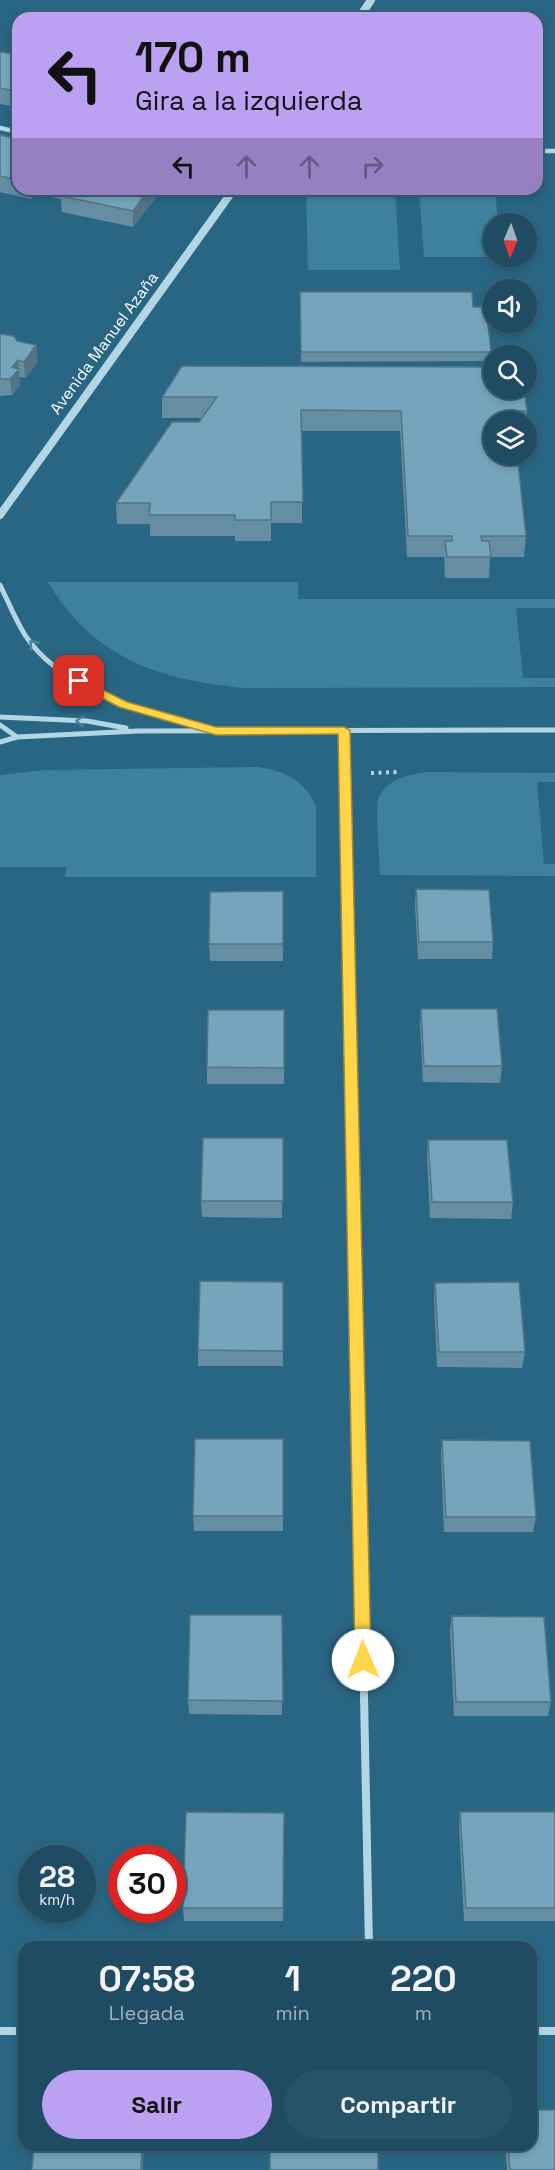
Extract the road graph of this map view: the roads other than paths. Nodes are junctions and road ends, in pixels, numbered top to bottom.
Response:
1 (230, 195) edge
2 (0, 515) edge
3 (0, 585) edge
4 (0, 717) edge
5 (0, 725) edge
6 (344, 730) junction
7 (555, 730) edge
8 (138, 731) junction
9 (216, 731) junction
10 (18, 737) junction
11 (0, 742) edge
12 (369, 1941) edge
13 (0, 2031) edge
14 (18, 2031) edge
15 (537, 2031) edge
16 (555, 2031) edge

1 - 2 street, Avenida Manuel Azaña
9 -> 3 street
8 -> 4 street
5 - 10 street
6 - 7 street
6 - 9 street
6 - 12 street
8 - 9 street
8 - 10 street
10 - 11 street
13 - 14 street
15 - 16 street

